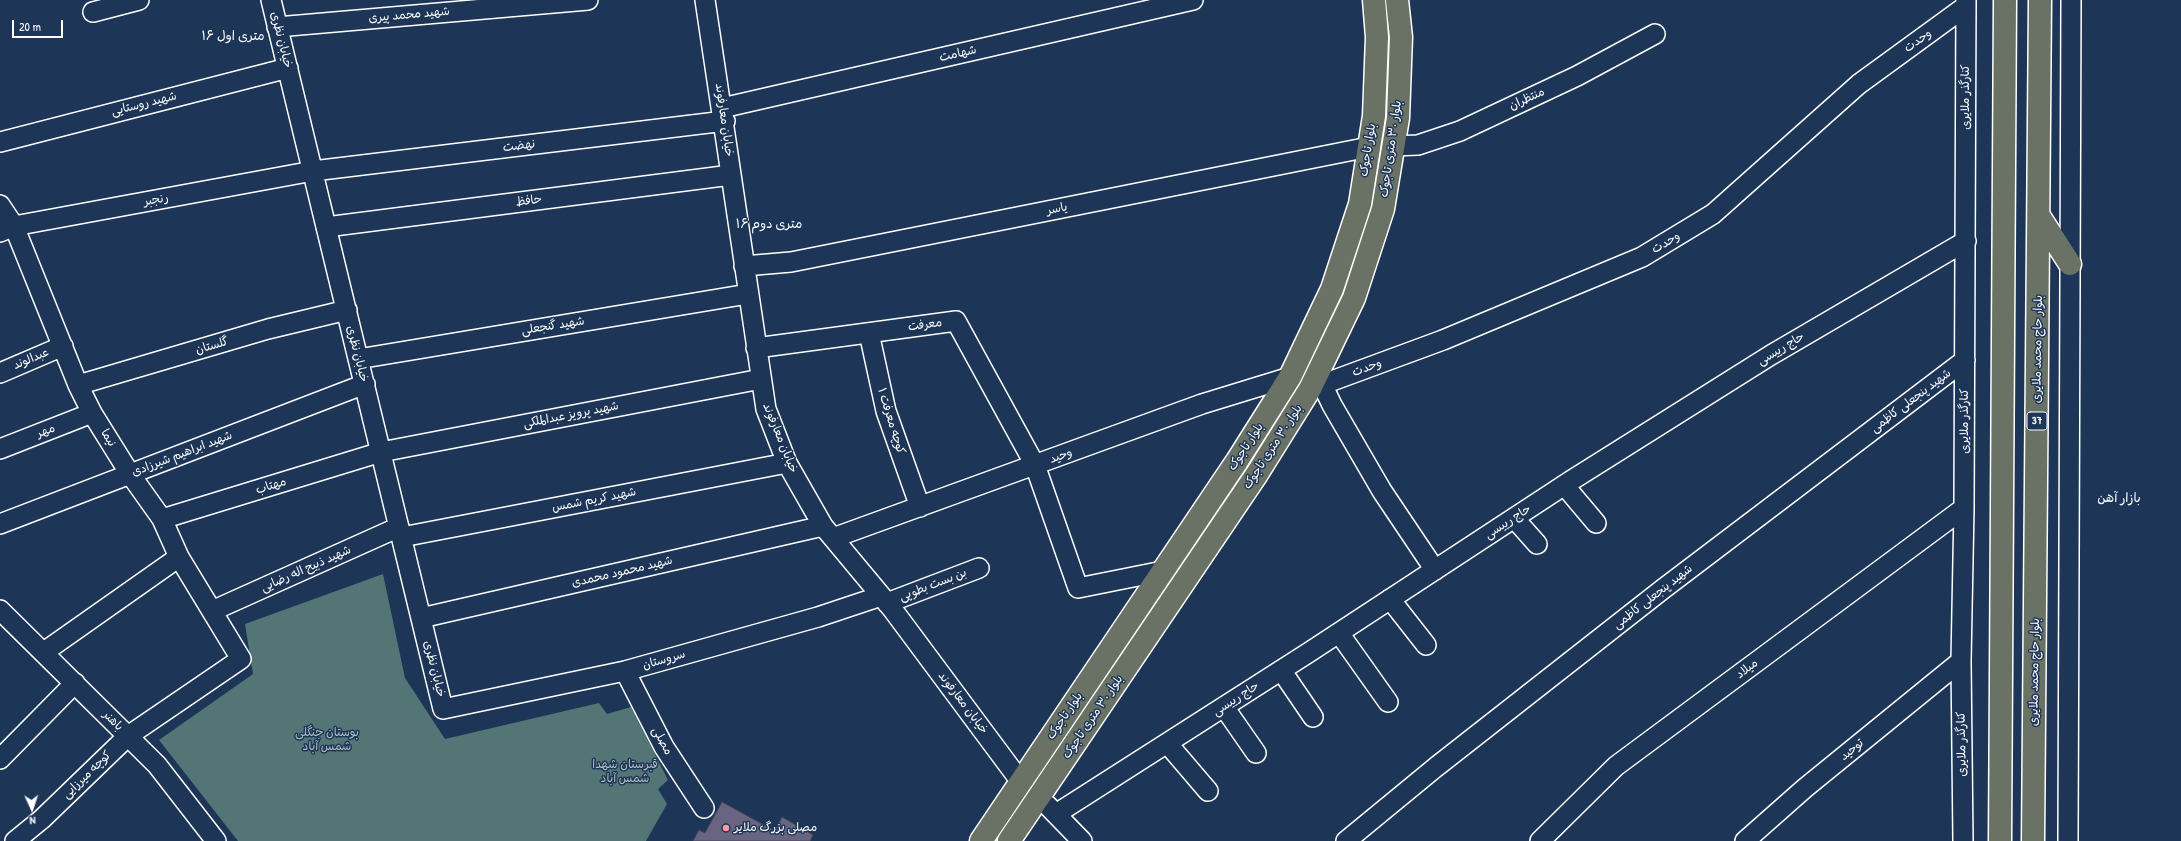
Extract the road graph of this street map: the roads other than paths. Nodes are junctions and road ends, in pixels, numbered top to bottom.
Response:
1 (139, 0) edge
2 (271, 0) edge
3 (588, 0) edge
4 (706, 0) edge
5 (1193, 0) edge
6 (1374, 0) edge
7 (1397, 0) edge
8 (2005, 0) edge
9 (2040, 0) edge
10 (2071, 0) edge
11 (1966, 3) edge
12 (93, 12) dead end
13 (278, 27) junction
14 (1655, 34) dead end
15 (288, 68) junction
16 (723, 114) junction
17 (0, 142) edge
18 (1393, 146) junction
19 (1369, 147) junction
20 (313, 171) junction
21 (731, 175) junction
22 (0, 205) edge
23 (2039, 216) junction
24 (326, 227) junction
25 (7, 229) edge
26 (1966, 241) junction
27 (2070, 264) junction
28 (744, 266) junction
29 (748, 294) junction
30 (346, 310) junction
31 (869, 333) junction
32 (63, 346) junction
33 (756, 348) junction
34 (358, 359) junction
35 (1965, 360) junction
36 (0, 373) edge
37 (1290, 377) junction
38 (761, 379) junction
39 (365, 384) junction
40 (78, 386) junction
41 (1316, 387) junction
42 (92, 413) junction
43 (0, 449) edge
44 (381, 452) junction
45 (787, 463) junction
46 (1035, 465) junction
47 (130, 474) junction
48 (1564, 485) junction
49 (920, 507) junction
50 (1964, 508) junction
51 (1514, 518) junction
52 (162, 519) junction
53 (1596, 523) dead end
54 (0, 524) edge
55 (400, 532) junction
56 (828, 532) junction
57 (1537, 544) dead end
58 (179, 556) junction
59 (979, 568) dead end
60 (1435, 570) junction
61 (1163, 571) junction
62 (884, 599) junction
63 (1390, 599) junction
64 (0, 610) edge
65 (212, 611) junction
66 (421, 618) junction
67 (1340, 633) junction
68 (1426, 645) dead end
69 (44, 652) junction
70 (241, 659) joint
71 (1961, 661) junction
72 (1281, 670) junction
73 (625, 671) junction
74 (75, 683) junction
75 (1388, 702) dead end
76 (1224, 707) junction
77 (443, 709) joint
78 (1313, 717) dead end
79 (128, 736) junction
80 (1167, 743) junction
81 (1256, 753) dead end
82 (0, 759) edge
83 (1021, 782) junction
84 (1208, 790) dead end
85 (1039, 796) junction
86 (704, 808) dead end
87 (1056, 814) junction
88 (1959, 837) edge
89 (15, 841) edge
90 (216, 841) edge
91 (981, 841) edge
92 (1009, 841) edge
93 (1082, 841) edge
94 (1346, 841) edge
95 (1540, 841) edge
96 (1745, 841) edge
97 (2000, 841) edge
98 (2033, 841) edge
99 (2068, 841) edge

1 - 12 street
2 - 13 street, خیابان نظری
3 - 13 street, شهید محمد پیری
4 - 16 street, خیابان معارفوند
5 - 16 street, شهامت
6 - 19 main road, بلوار تاجوک
7 - 18 main road, بلوار ۳۰ متری تاجوک
8 - 97 main road
9 - 23 main road, بلوار حاج محمد ملایری / 37
10 - 27 street
11 - 26 street, کنارگذر ملایری
11 - 41 street, وحدت
13 - 15 street, خیابان نظری
14 - 18 street, منتظران
15 - 17 street, شهید روستایی
15 - 20 street, خیابان نظری
16 - 20 street, نهضت
16 - 21 street, خیابان معارفوند
18 - 41 main road, بلوار ۳۰ متری تاجوک
19 - 28 street, یاسر
19 - 37 main road, بلوار تاجوک
20 - 24 street, خیابان نظری
20 - 25 street, رنجبر
21 - 24 street, حافظ
21 - 28 street, خیابان معارفوند
22 - 25 street, نیما
23 - 27 main road
23 - 98 main road, بلوار حاج محمد ملایری / 37
24 - 30 street, خیابان نظری
25 - 32 street, نیما
26 - 35 street, کنارگذر ملایری
26 - 48 street, حاج رییسی
27 - 99 street
28 - 29 street, خیابان معارفوند
29 - 33 street, خیابان معارفوند
29 - 34 street, شهید گنجعلی
30 - 34 street, خیابان نظری
30 - 40 street, گلستان
31 - 33 street, معرفت
31 - 46 street, معرفت
31 - 49 street, کوچه معرفت ۱
32 - 36 street, عبدالوند
32 - 40 street, نیما
33 - 38 street, خیابان معارفوند
34 - 39 street, خیابان نظری
35 - 50 street, کنارگذر ملایری
35 - 94 street, شهید پنجعلی کاظمی
37 - 46 street, وحید
37 - 61 main road, بلوار تاجوک
38 - 44 street, شهید پرویز عبدالملکی
38 - 45 street, خیابان معارفوند
39 - 44 street, خیابان نظری
39 - 47 street, شهید ابراهیم شیرزادی
40 - 42 street, نیما
41 - 60 street
41 - 85 main road, بلوار ۳۰ متری تاجوک
42 - 43 street, مهر
42 - 47 street, نیما
44 - 52 street, مهتاب
44 - 55 street, خیابان نظری
45 - 55 street, شهید کریم شمس
45 - 56 street, خیابان معارفوند
46 - 49 street, وحید
46 - 61 street
47 - 52 street, نیما
47 - 54 street, شهید ابراهیم شیرزادی
48 - 51 street, حاج رییسی
48 - 53 street
49 - 56 street, وحید
50 - 71 street, کنارگذر ملایری
50 - 95 street, میلاد
51 - 57 street
51 - 60 street, حاج رییسی
52 - 58 street, نیما
55 - 65 street, شهید ذبیح اله رضایی
55 - 66 street, خیابان نظری
56 - 62 street, خیابان معارفوند
56 - 66 street, شهید محمود محمدی
58 - 65 street, نیما
58 - 69 street
59 - 62 street, بن بست بطوپی
60 - 63 street, حاج رییسی
61 - 83 main road, بلوار تاجوک
62 - 73 street, سروستان
62 - 83 street, خیابان معارفوند
63 - 67 street, حاج رییسی
63 - 68 street
64 - 69 street, باهنر
65 - 70 street, نیما
66 - 77 street, خیابان نظری
67 - 72 street, حاج رییسی
67 - 75 street
69 - 74 street, باهنر
70 - 79 street, کوچه میرزایی
71 - 88 street, کنارگذر ملایری
71 - 96 street, توحید
72 - 76 street, حاج رییسی
72 - 78 street
73 - 77 street, سروستان
73 - 86 street, مصلی
74 - 79 street, باهنر
74 - 82 street
76 - 80 street, حاج رییسی
76 - 81 street
79 - 89 street, کوچه میرزایی
79 - 90 street, باهنر
80 - 84 street
80 - 87 street, حاج رییسی
83 - 85 main road
83 - 91 main road, بلوار تاجوک
85 - 87 street
85 - 92 main road, بلوار ۳۰ متری تاجوک
87 - 93 street

